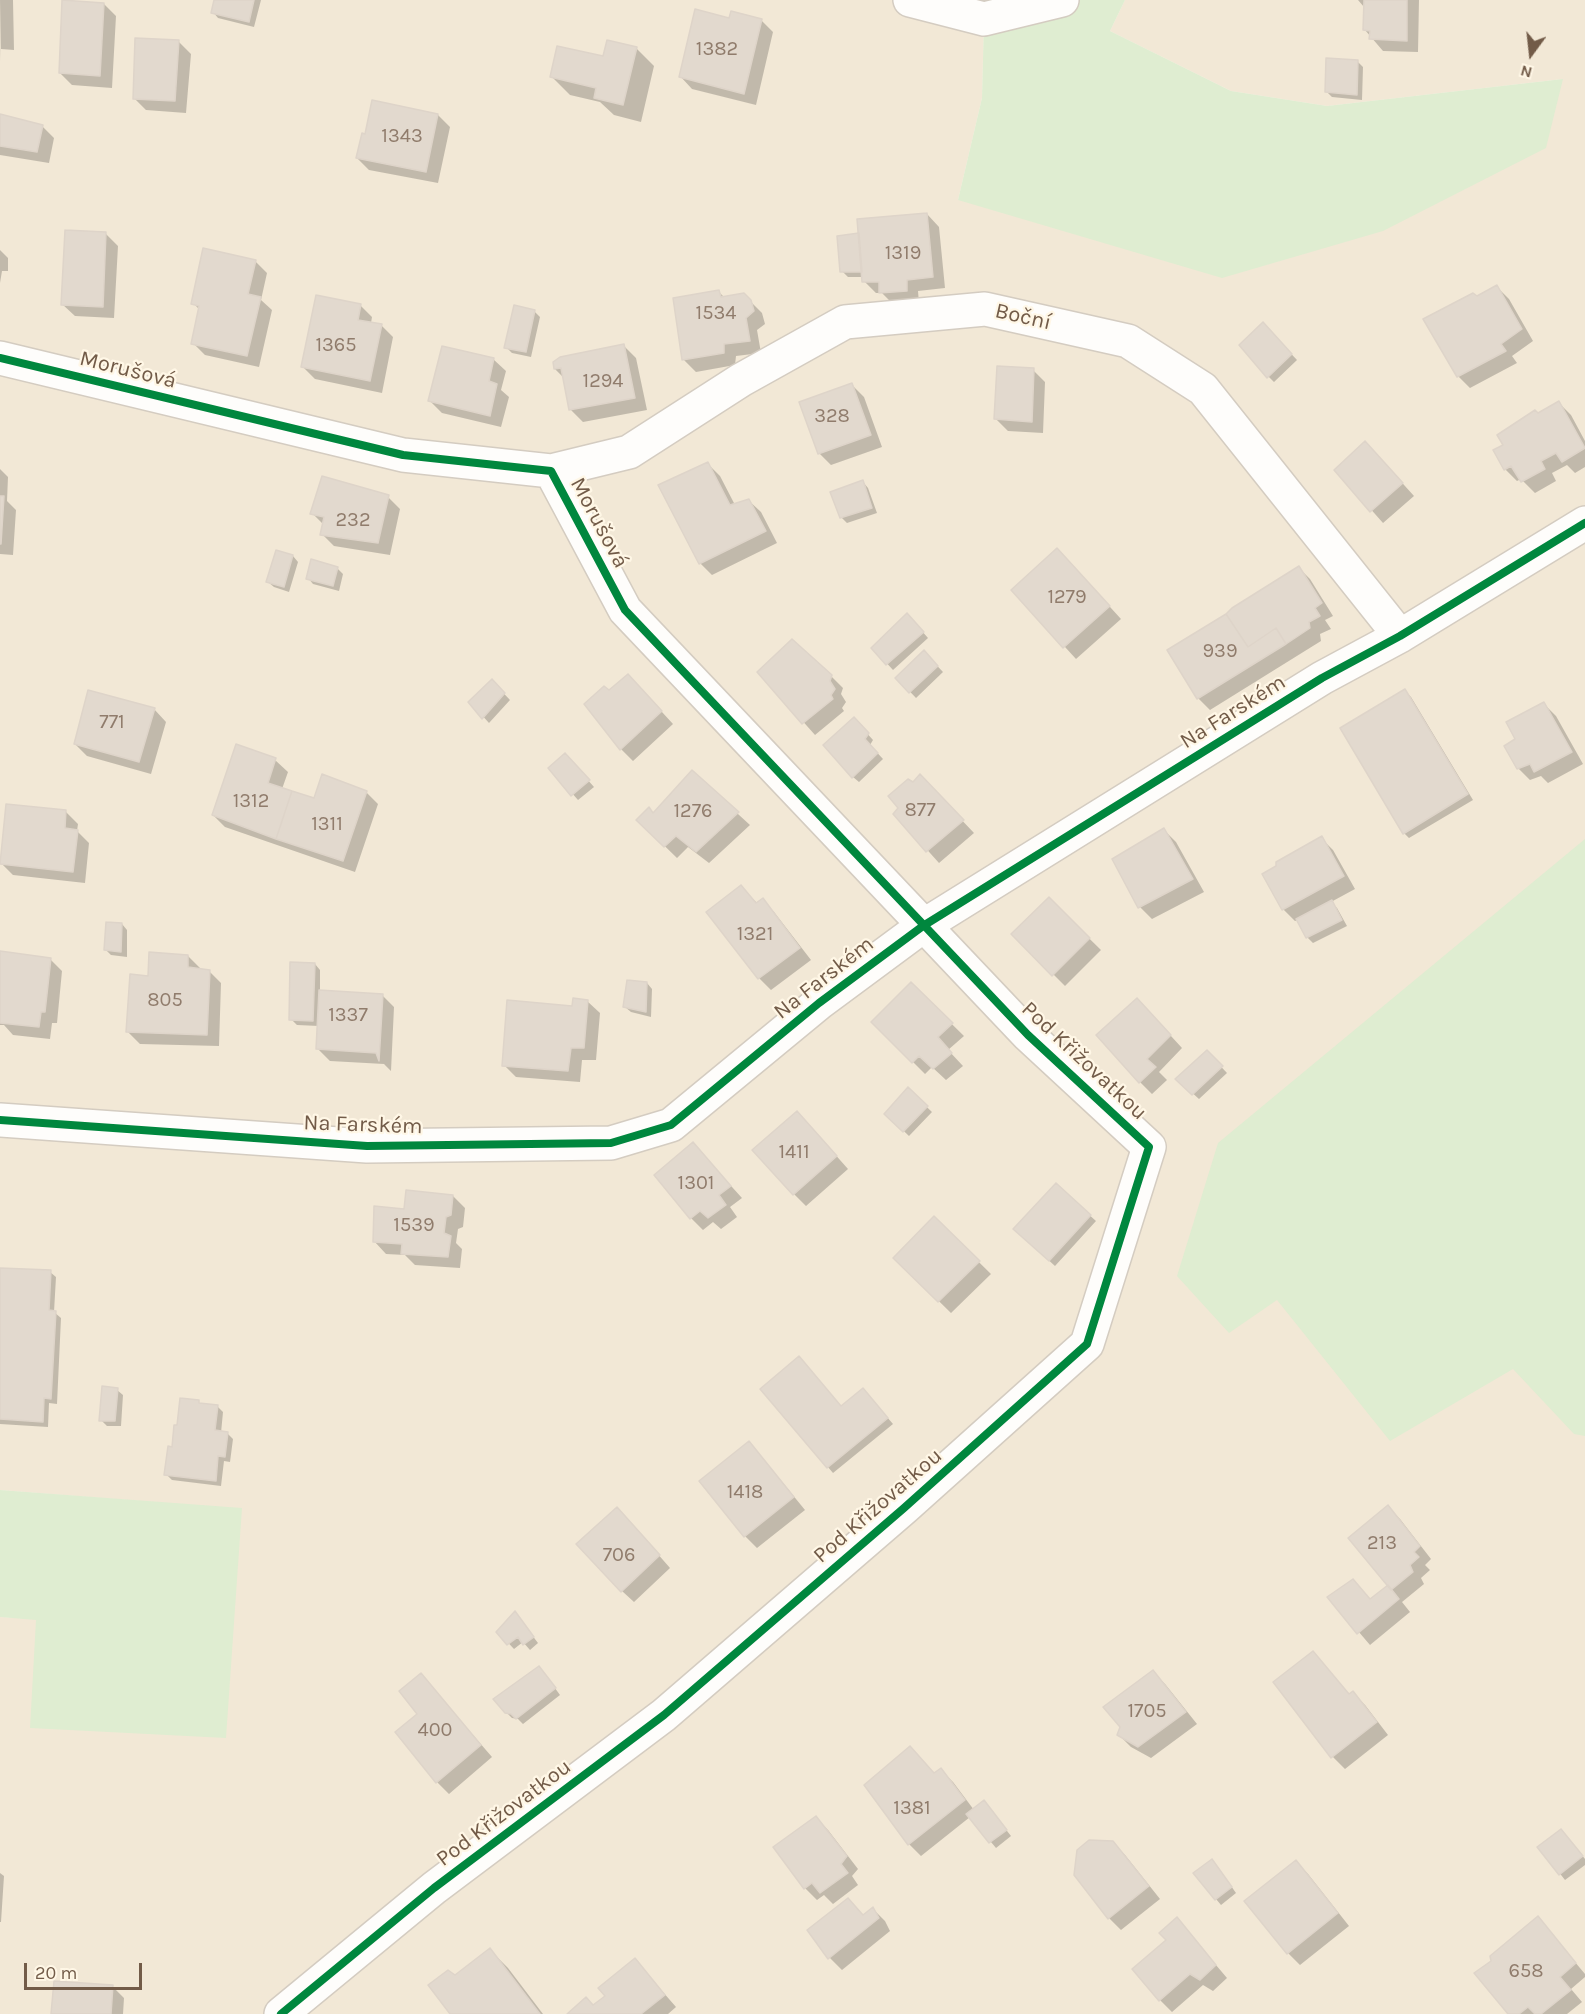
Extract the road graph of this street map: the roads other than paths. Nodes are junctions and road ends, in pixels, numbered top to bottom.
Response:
1 (910, 0) edge
2 (1062, 0) edge
3 (0, 358) edge
4 (550, 471) junction
5 (1585, 523) edge
6 (1400, 636) junction
7 (923, 926) junction
8 (0, 1120) edge
9 (281, 2014) edge

1 - 2 street
3 - 4 street, Morušová
4 - 6 street, Boční
4 - 7 street, Morušová
5 - 6 street, Na Farském
6 - 7 street, Na Farském
7 - 8 street, Na Farském
7 - 9 street, Pod Křižovatkou

